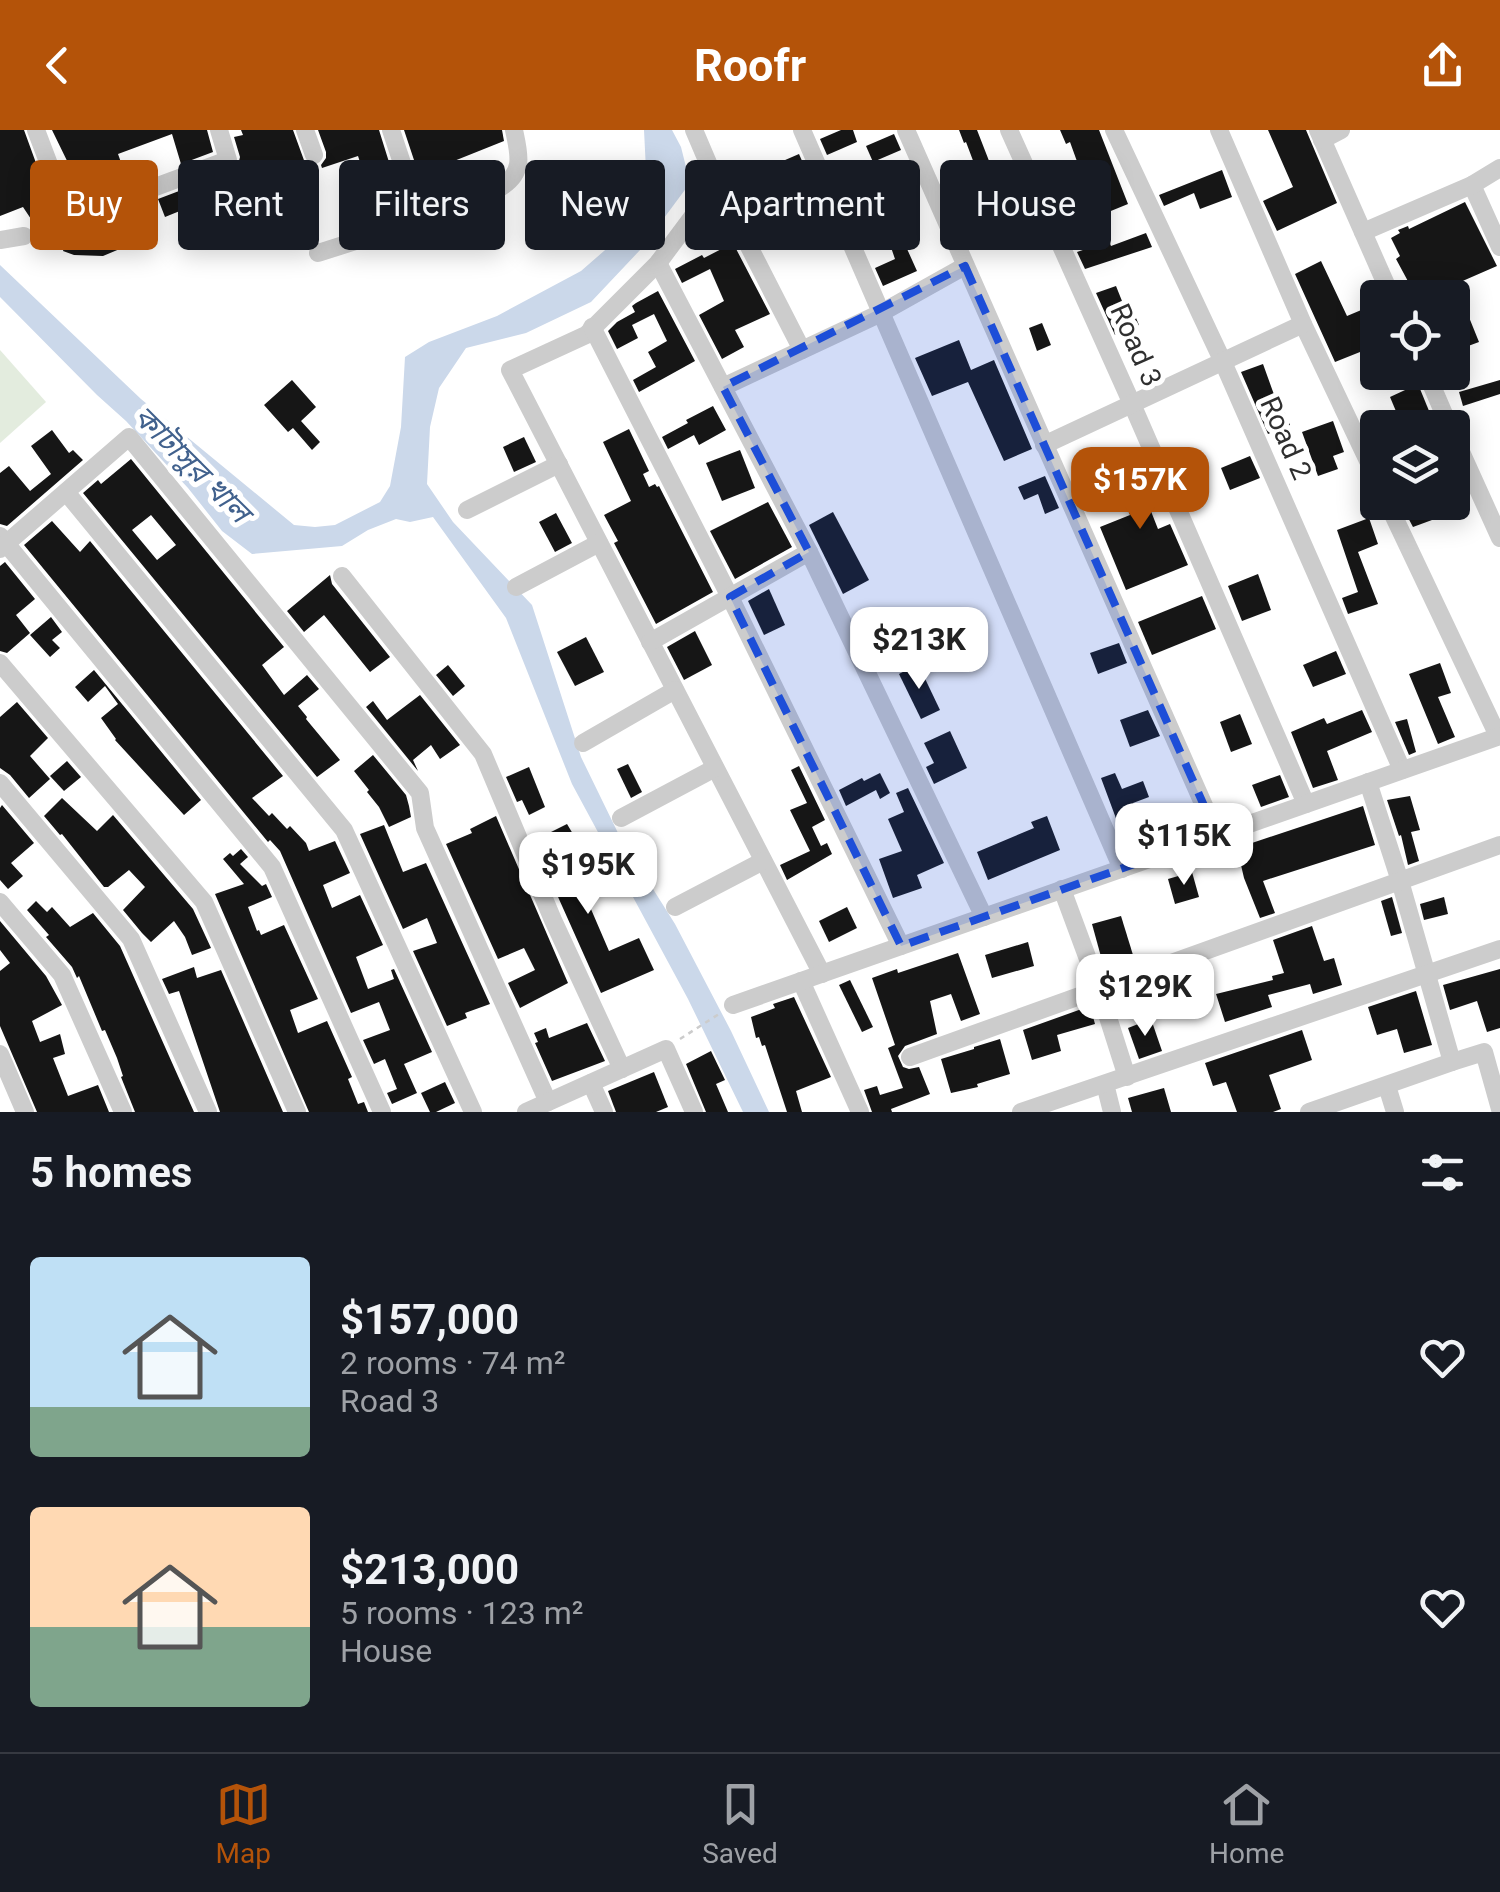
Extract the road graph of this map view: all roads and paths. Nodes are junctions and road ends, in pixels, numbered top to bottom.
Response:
1 (36, 130) edge
2 (219, 130) edge
3 (306, 130) edge
4 (391, 130) edge
5 (514, 130) edge
6 (694, 130) edge
7 (802, 130) edge
8 (906, 130) edge
9 (1009, 130) edge
10 (1114, 130) edge
11 (1218, 130) edge
12 (1340, 130) edge
13 (1320, 135) edge
14 (314, 155) dead end
15 (402, 160) edge
16 (707, 160) edge
17 (1500, 168) edge
18 (1472, 185) junction
19 (685, 227) edge
20 (1363, 232) junction
21 (24, 236) dead end
22 (0, 240) edge
23 (1500, 247) edge
24 (751, 250) edge
25 (318, 253) dead end
26 (658, 263) junction
27 (965, 266) junction
28 (1384, 280) edge
29 (881, 313) junction
30 (1303, 324) junction
31 (592, 328) junction
32 (802, 350) junction
33 (1222, 362) junction
34 (723, 387) junction
35 (1132, 404) junction
36 (1360, 444) edge
37 (1044, 445) junction
38 (559, 464) junction
39 (1470, 470) edge
40 (66, 492) junction
41 (466, 510) dead end
42 (1396, 520) edge
43 (1500, 538) edge
44 (2, 543) edge
45 (600, 544) junction
46 (809, 552) junction
47 (342, 576) dead end
48 (516, 587) dead end
49 (730, 597) junction
50 (650, 642) junction
51 (0, 663) edge
52 (675, 690) junction
53 (1499, 736) edge
54 (583, 743) dead end
55 (716, 768) junction
56 (1402, 770) junction
57 (1368, 782) junction
58 (0, 783) edge
59 (1306, 804) junction
60 (621, 818) dead end
61 (1217, 835) junction
62 (1500, 845) edge
63 (763, 861) junction
64 (1122, 869) junction
65 (1400, 881) junction
66 (1062, 890) junction
67 (0, 902) edge
68 (675, 907) dead end
69 (984, 917) junction
70 (901, 946) junction
71 (1500, 949) edge
72 (822, 974) junction
73 (1428, 974) junction
74 (802, 981) junction
75 (1099, 989) junction
76 (733, 1005) joint
77 (688, 1033) dead end
78 (0, 1054) edge
79 (910, 1057) dead end
80 (1452, 1062) junction
81 (622, 1069) junction
82 (1127, 1077) junction
83 (591, 1083) junction
84 (1105, 1084) junction
85 (1387, 1086) junction
86 (548, 1102) junction
87 (1500, 1109) edge
88 (25, 1112) edge
89 (124, 1112) edge
90 (208, 1112) edge
91 (296, 1112) edge
92 (382, 1112) edge
93 (472, 1112) edge
94 (526, 1112) edge
95 (604, 1112) edge
96 (694, 1112) edge
97 (860, 1112) edge
98 (1021, 1112) edge
99 (1112, 1112) edge
100 (1309, 1112) edge
101 (1395, 1112) edge

1 - 2 street
3 - 14 street
4 - 15 street
5 - 25 street
6 - 16 street
7 - 29 street
8 - 27 street
9 - 35 street, Road 3
10 - 33 street, Road 2
11 - 30 street
12 - 13 street
13 - 20 street
17 - 18 street
18 - 20 street
18 - 23 street
19 - 26 street
20 - 28 street
21 - 22 street
24 - 32 street
26 - 31 street
26 - 34 street
27 - 29 street
27 - 37 street
29 - 32 street
29 - 64 street
30 - 33 street
30 - 36 street
31 - 38 street
31 - 49 street
32 - 34 street
33 - 35 street
33 - 56 street, Road 2
34 - 46 street
35 - 37 street
35 - 59 street, Road 3
37 - 61 street
38 - 41 street
38 - 45 street
39 - 43 street
40 - 44 street
40 - 86 street
40 - 93 street
42 - 53 street
44 - 92 street
45 - 48 street
45 - 50 street
46 - 49 street
46 - 69 street
47 - 81 street
49 - 50 street
49 - 70 street
50 - 52 street
51 - 91 street
52 - 54 street
52 - 55 street
53 - 56 street
55 - 60 street
55 - 63 street
56 - 57 street
57 - 59 street
57 - 65 street
58 - 90 street
59 - 61 street
61 - 64 street
62 - 65 street
63 - 68 street
63 - 72 street
64 - 66 street
65 - 73 street
65 - 75 street
66 - 69 street
66 - 75 street
67 - 89 street
69 - 70 street
70 - 72 street
71 - 73 street
72 - 74 street
73 - 80 street
73 - 82 street
74 - 76 street
74 - 97 street
75 - 79 street
75 - 82 street
76 - 77 path
78 - 88 street
80 - 85 street
80 - 87 street
81 - 83 street
81 - 96 street
82 - 84 street
83 - 86 street
83 - 95 street
84 - 98 street
84 - 99 street
85 - 100 street
85 - 101 street
86 - 94 street

